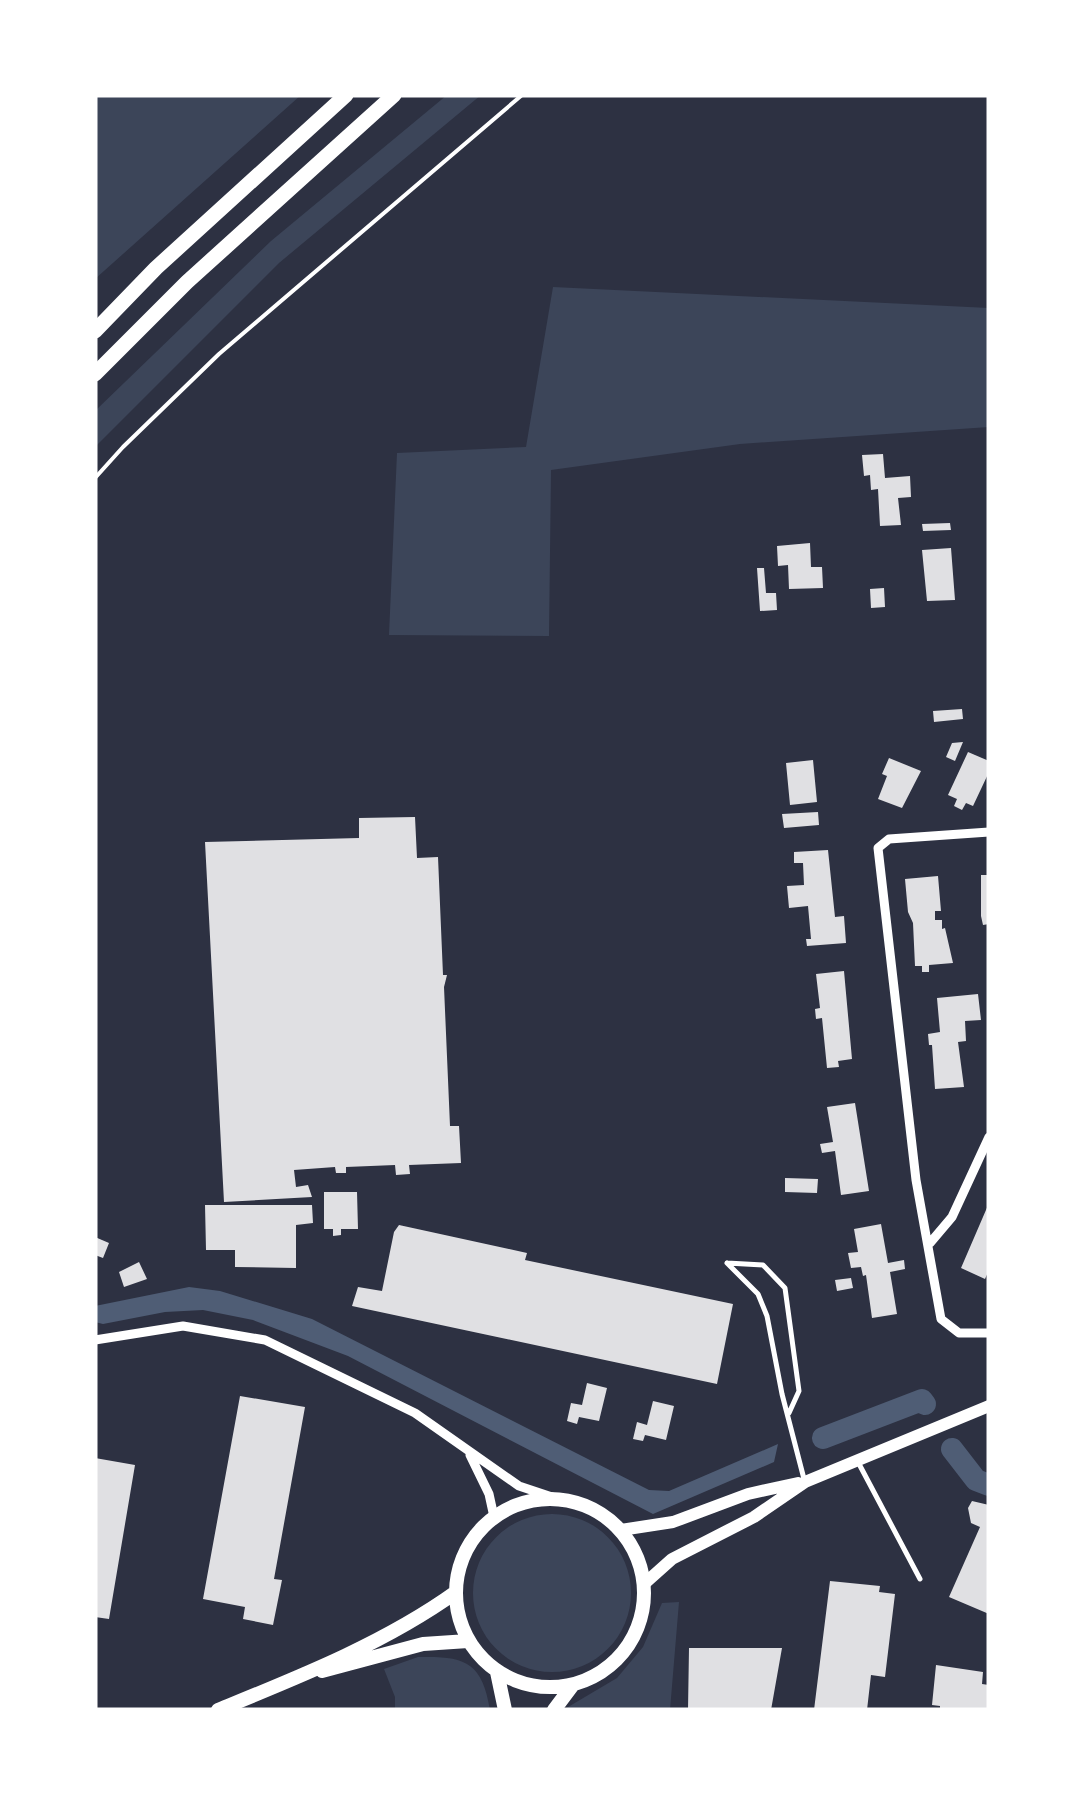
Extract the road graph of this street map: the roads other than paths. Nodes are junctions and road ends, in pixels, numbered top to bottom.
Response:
1 (346, 95) edge
2 (394, 95) edge
3 (95, 330) edge
4 (95, 374) edge
5 (989, 832) edge
6 (989, 1137) edge
7 (930, 1243) junction
8 (989, 1333) edge
9 (95, 1340) edge
10 (989, 1406) edge
11 (790, 1413) junction
12 (466, 1449) junction
13 (856, 1460) junction
14 (805, 1482) junction
15 (555, 1498) junction
16 (494, 1517) junction
17 (621, 1530) junction
18 (920, 1579) dead end
19 (644, 1584) junction
20 (456, 1592) junction
21 (468, 1641) junction
22 (497, 1672) junction
23 (292, 1679) junction
24 (572, 1686) junction
25 (218, 1710) edge
26 (505, 1710) edge
27 (554, 1710) edge

1 - 3 highway
2 - 4 highway
5 - 7 street
6 - 7 street
7 - 8 street
9 - 12 street
10 - 13 main road
11 - 11 lane
11 - 14 lane
12 - 15 street
12 - 16 street
13 - 14 main road
13 - 18 lane
14 - 17 main road
14 - 19 main road
15 - 16 main road
15 - 17 main road
16 - 20 main road
17 - 19 main road
19 - 24 main road
20 - 21 main road
20 - 23 main road
21 - 22 main road
21 - 23 main road
22 - 24 main road
22 - 26 main road
23 - 25 main road
24 - 27 main road

